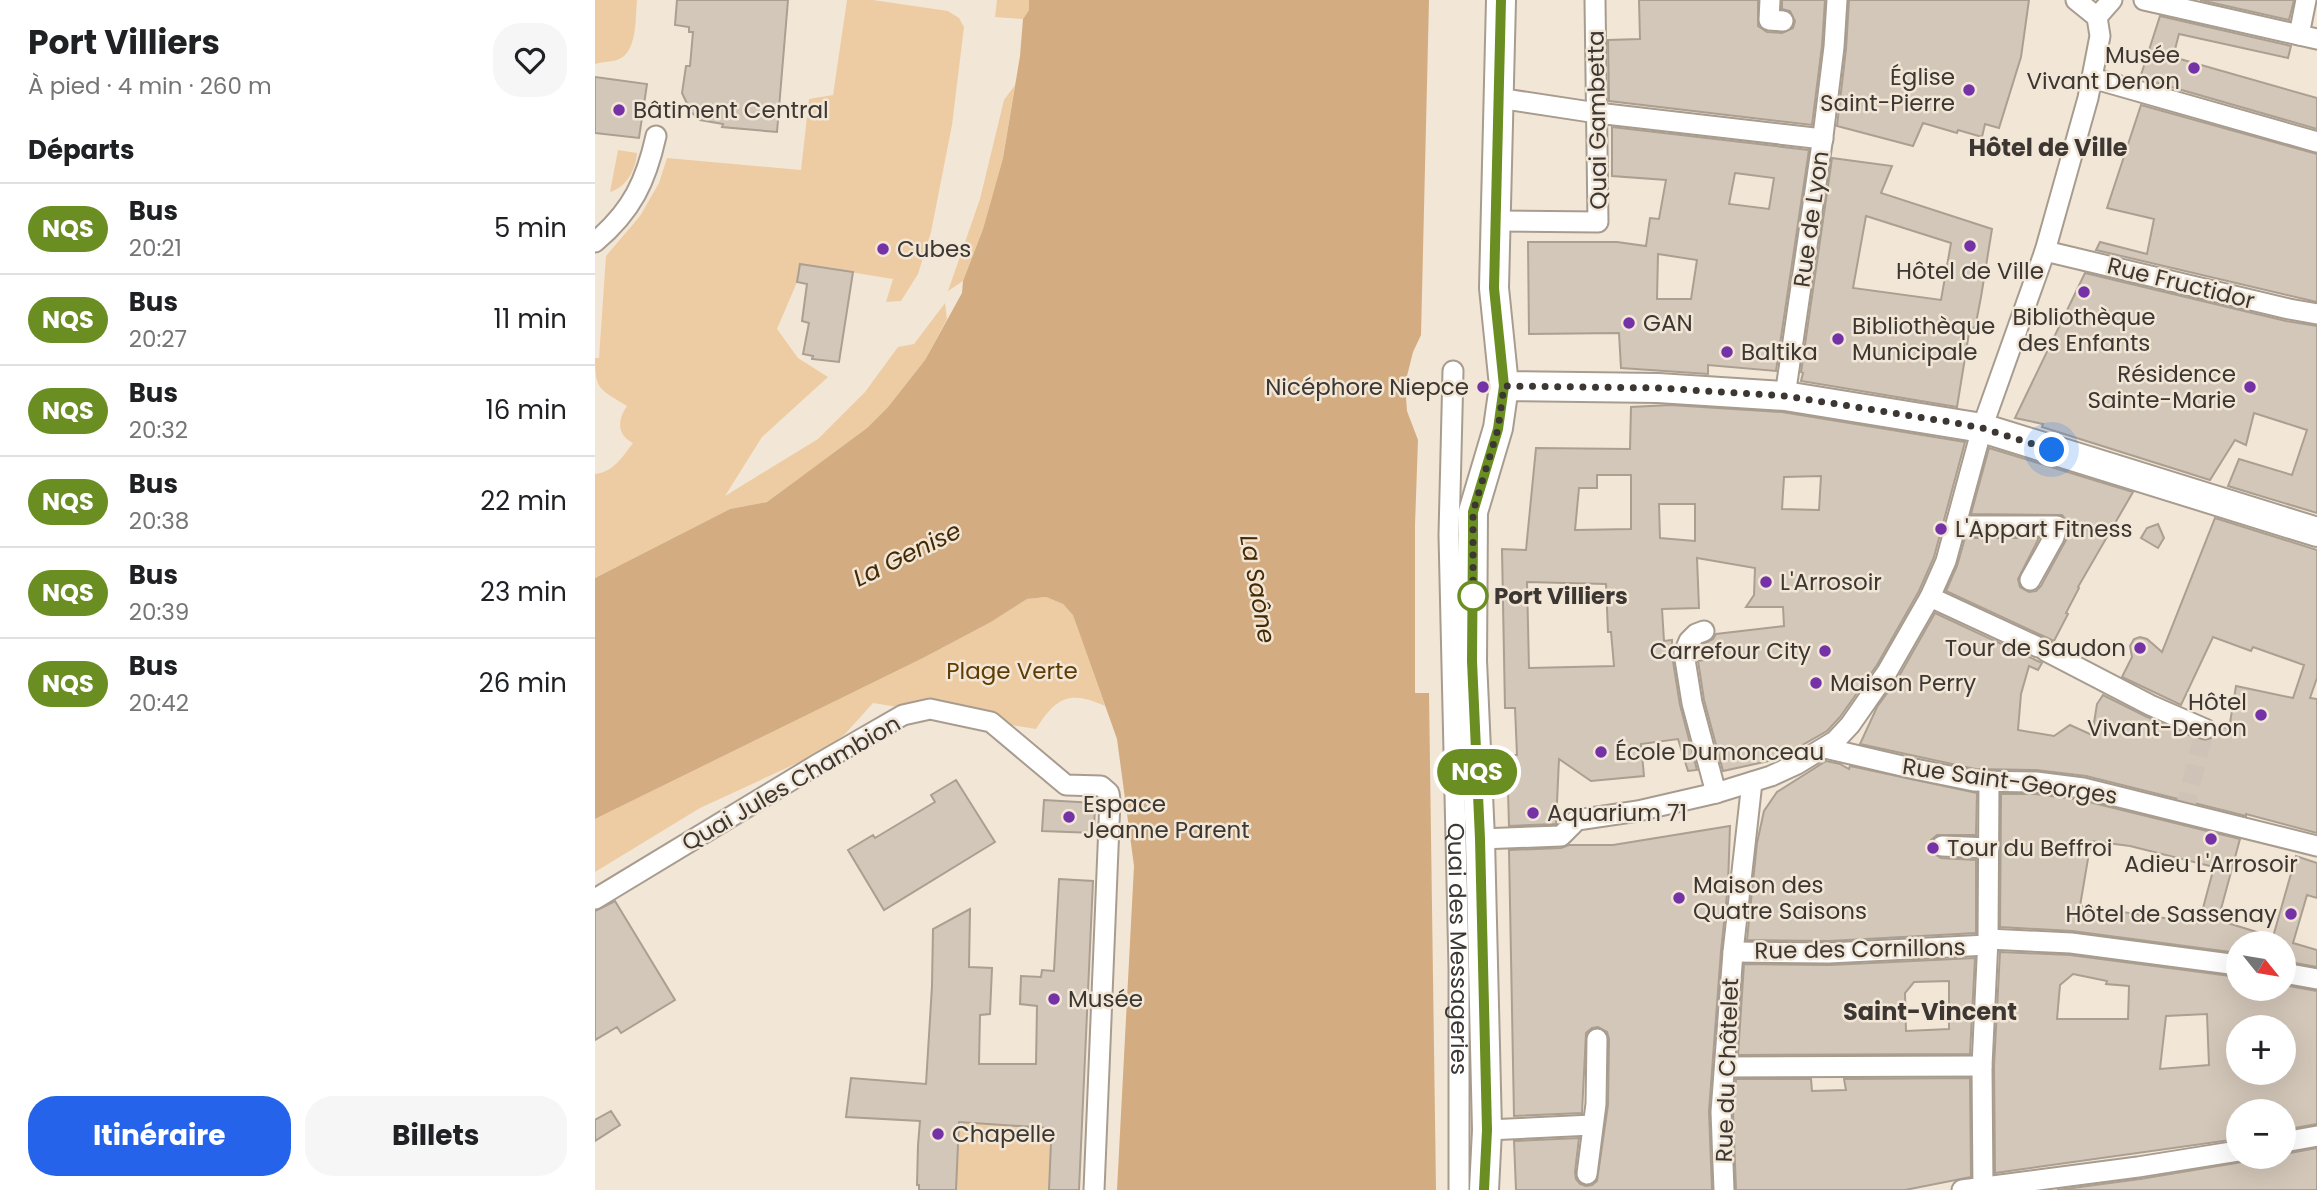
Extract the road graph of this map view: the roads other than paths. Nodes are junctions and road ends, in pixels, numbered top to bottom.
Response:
1 (1501, 0) edge
2 (1595, 0) edge
3 (1770, 0) edge
4 (1837, 0) edge
5 (2076, 0) edge
6 (2112, 0) edge
7 (2144, 0) edge
8 (2306, 0) edge
9 (2097, 17) junction
10 (1783, 21) dead end
11 (2308, 37) edge
12 (2092, 78) junction
13 (1498, 98) junction
14 (1597, 113) junction
15 (656, 136) dead end
16 (1823, 139) junction
17 (2317, 142) edge
18 (1495, 222) junction
19 (595, 242) edge
20 (2045, 251) junction
21 (2317, 314) edge
22 (1453, 370) dead end
23 (1504, 386) junction
24 (1786, 396) junction
25 (1982, 428) junction
26 (1957, 524) junction
27 (2317, 532) edge
28 (2030, 580) dead end
29 (1930, 597) junction
30 (1704, 631) dead end
31 (2205, 729) dead end
32 (1825, 748) junction
33 (1752, 782) junction
34 (1989, 782) junction
35 (1716, 793) junction
36 (1480, 839) junction
37 (1942, 846) dead end
38 (2317, 846) edge
39 (1989, 848) junction
40 (595, 898) edge
41 (1988, 942) junction
42 (1740, 952) junction
43 (2226, 963) edge
44 (2296, 975) edge
45 (2317, 979) edge
46 (1597, 1039) dead end
47 (1982, 1066) junction
48 (1733, 1068) junction
49 (1592, 1125) junction
50 (1487, 1130) junction
51 (2317, 1136) edge
52 (2296, 1140) edge
53 (2226, 1153) edge
54 (1587, 1174) dead end
55 (1982, 1188) edge
56 (1094, 1190) edge
57 (1459, 1190) edge
58 (1484, 1190) edge
59 (1724, 1190) edge
60 (1962, 1190) edge

1 - 13 main road
2 - 14 street, Quai Gambetta
3 - 10 street
4 - 16 street, Rue de Lyon
5 - 9 street
6 - 9 street
7 - 11 street
8 - 11 street
9 - 12 street
12 - 17 street
12 - 20 street
13 - 14 street
13 - 18 main road
14 - 16 street
14 - 18 street, Quai Gambetta
15 - 19 street
16 - 24 street, Rue de Lyon
18 - 23 main road, Quai des Messageries
20 - 21 street, Rue Fructidor
20 - 25 street
22 - 57 street, Quai des Messageries
23 - 24 main road
23 - 36 main road, Quai des Messageries
24 - 25 main road
25 - 26 street
25 - 27 main road
26 - 28 street
26 - 29 street
29 - 31 street
29 - 32 street
30 - 35 street
32 - 33 street
32 - 34 street, Rue Saint-Georges
33 - 35 street
33 - 42 street, Rue du Châtelet
34 - 38 street, Rue Saint-Georges
34 - 39 street
35 - 36 street
36 - 50 main road, Quai des Messageries
37 - 39 street
39 - 41 street
40 - 56 street, Quai Jules Chambion
41 - 42 street, Rue des Cornillons
41 - 43 street, Rue des Cornillons
41 - 47 street
42 - 48 street, Rue du Châtelet
44 - 45 street
46 - 49 street
47 - 48 street
47 - 55 street
48 - 59 street, Rue du Châtelet
49 - 50 street
49 - 54 street
50 - 58 main road, Quai des Messageries
51 - 52 street
53 - 55 street
55 - 60 street

